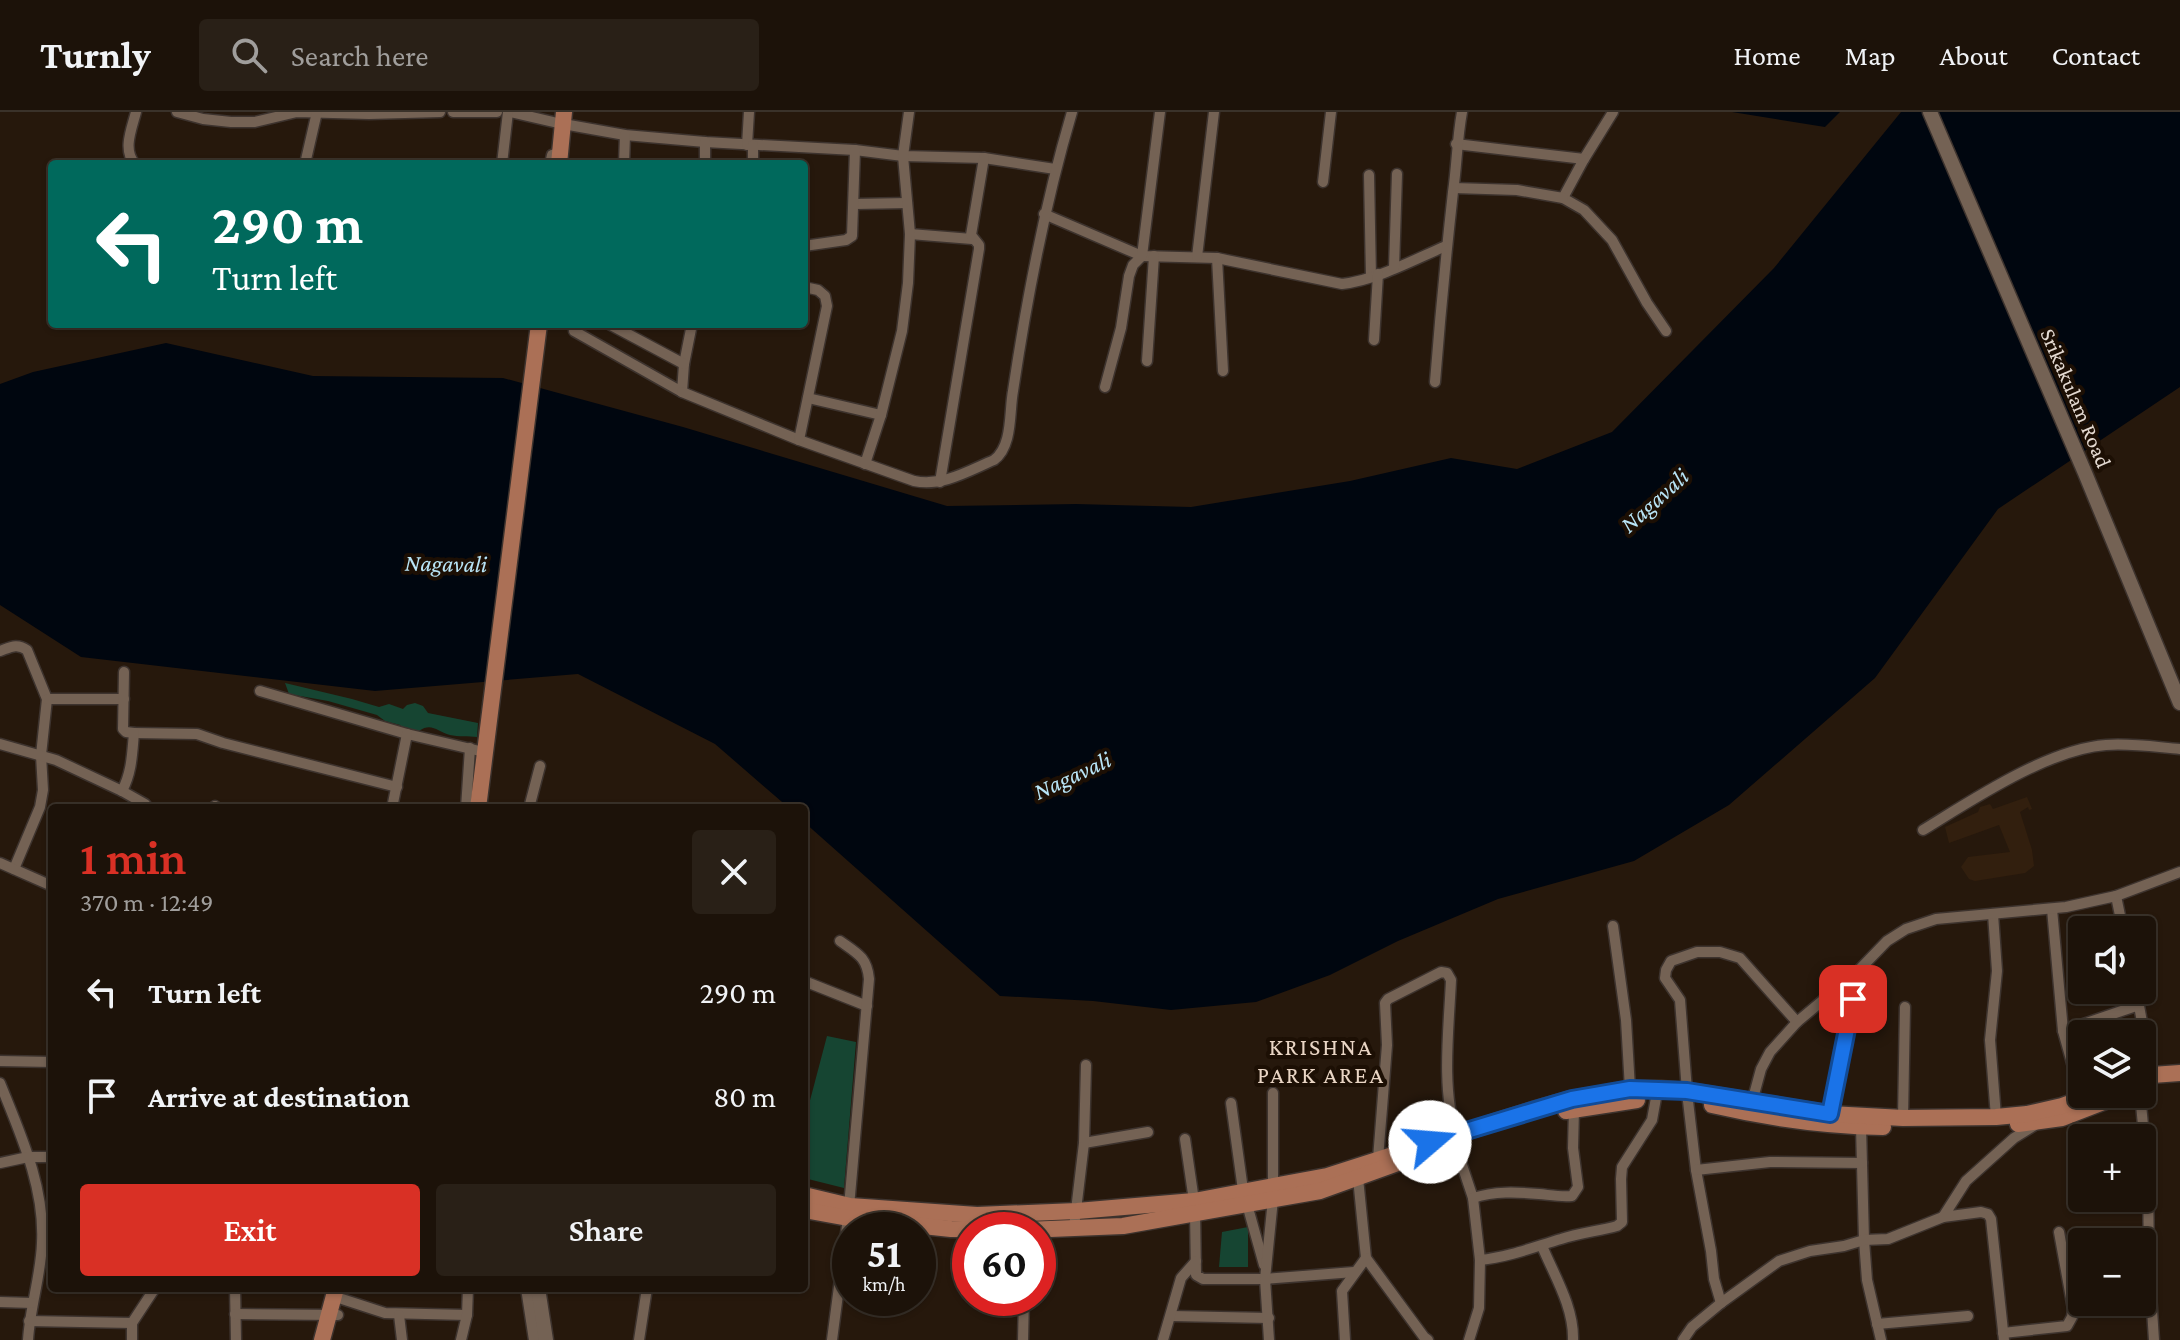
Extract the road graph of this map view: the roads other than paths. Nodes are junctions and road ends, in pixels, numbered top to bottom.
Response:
1 (136, 112) edge
2 (177, 112) edge
3 (297, 112) edge
4 (317, 112) edge
5 (440, 112) edge
6 (453, 112) edge
7 (479, 112) edge
8 (497, 112) edge
9 (509, 112) edge
10 (749, 112) edge
11 (909, 112) edge
12 (1072, 112) edge
13 (1160, 112) edge
14 (1214, 112) edge
15 (1331, 112) edge
16 (1462, 112) edge
17 (1613, 112) edge
18 (1930, 112) edge
19 (357, 113) edge
20 (204, 115) edge
21 (272, 115) edge
22 (231, 117) edge
23 (255, 117) edge
24 (566, 118) edge
25 (625, 135) junction
26 (705, 142) junction
27 (1456, 144) junction
28 (750, 145) junction
29 (855, 150) junction
30 (558, 156) edge
31 (903, 156) junction
32 (984, 158) junction
33 (1584, 159) junction
34 (131, 160) edge
35 (306, 160) edge
36 (503, 160) edge
37 (624, 160) edge
38 (705, 160) edge
39 (752, 160) edge
40 (1055, 169) junction
41 (1397, 174) dead end
42 (1369, 175) dead end
43 (1323, 182) dead end
44 (1454, 188) junction
45 (1563, 198) junction
46 (907, 203) junction
47 (855, 204) junction
48 (1044, 214) junction
49 (910, 234) junction
50 (972, 239) junction
51 (808, 245) edge
52 (1446, 246) junction
53 (1148, 256) junction
54 (1197, 257) junction
55 (1217, 258) junction
56 (1394, 268) junction
57 (1374, 275) junction
58 (808, 288) edge
59 (539, 328) edge
60 (577, 328) edge
61 (616, 328) edge
62 (691, 328) edge
63 (1666, 331) dead end
64 (1374, 340) dead end
65 (1147, 361) dead end
66 (684, 364) junction
67 (1223, 371) dead end
68 (1435, 382) dead end
69 (1105, 387) dead end
70 (682, 392) junction
71 (808, 398) junction
72 (881, 415) junction
73 (799, 440) junction
74 (865, 464) junction
75 (940, 482) junction
76 (0, 651) edge
77 (124, 672) dead end
78 (260, 691) dead end
79 (47, 699) junction
80 (124, 699) junction
81 (2179, 700) edge
82 (134, 733) junction
83 (407, 734) junction
84 (0, 744) edge
85 (2180, 749) edge
86 (477, 750) junction
87 (41, 755) junction
88 (540, 766) dead end
89 (397, 787) junction
90 (122, 791) junction
91 (142, 804) edge
92 (393, 804) edge
93 (467, 804) edge
94 (478, 804) edge
95 (530, 804) edge
96 (1923, 830) dead end
97 (0, 863) edge
98 (14, 869) junction
99 (2180, 872) edge
100 (48, 884) edge
101 (2116, 896) junction
102 (2052, 909) junction
103 (1993, 914) junction
104 (2120, 916) edge
105 (1613, 926) dead end
106 (840, 941) dead end
107 (1859, 970) junction
108 (808, 983) edge
109 (2139, 1005) joint
110 (867, 1006) junction
111 (1905, 1007) dead end
112 (2140, 1020) edge
113 (1797, 1022) junction
114 (2063, 1031) junction
115 (2068, 1044) edge
116 (0, 1061) edge
117 (48, 1062) edge
118 (1086, 1065) dead end
119 (2180, 1073) edge
120 (2156, 1078) edge
121 (2180, 1082) edge
122 (0, 1083) edge
123 (2156, 1084) edge
124 (1630, 1089) junction
125 (1273, 1093) dead end
126 (1688, 1096) junction
127 (1656, 1098) junction
128 (1752, 1102) junction
129 (1231, 1103) dead end
130 (2068, 1105) edge
131 (5, 1106) edge
132 (2088, 1108) edge
133 (2141, 1108) edge
134 (1574, 1109) junction
135 (1830, 1114) junction
136 (1996, 1117) junction
137 (2039, 1117) junction
138 (1903, 1118) junction
139 (1861, 1127) junction
140 (1148, 1132) dead end
141 (1455, 1137) junction
142 (1185, 1139) dead end
143 (1084, 1143) junction
144 (28, 1157) junction
145 (48, 1157) edge
146 (1378, 1159) junction
147 (0, 1163) edge
148 (1862, 1163) junction
149 (1696, 1170) junction
150 (1358, 1178) junction
151 (1272, 1192) junction
152 (808, 1197) edge
153 (1245, 1197) junction
154 (1473, 1198) junction
155 (1194, 1206) junction
156 (808, 1210) edge
157 (849, 1212) junction
158 (936, 1214) edge
159 (1943, 1217) junction
160 (1076, 1219) junction
161 (1056, 1223) edge
162 (2059, 1232) dead end
163 (1864, 1240) junction
164 (1542, 1246) junction
165 (1366, 1258) junction
166 (1480, 1260) junction
167 (1196, 1261) junction
168 (1354, 1272) junction
169 (1266, 1275) junction
170 (152, 1292) edge
171 (235, 1292) edge
172 (468, 1292) edge
173 (529, 1292) edge
174 (539, 1292) edge
175 (646, 1292) edge
176 (338, 1301) edge
177 (0, 1302) edge
178 (32, 1303) junction
179 (1721, 1303) junction
180 (235, 1314) junction
181 (399, 1315) junction
182 (467, 1315) junction
183 (835, 1316) edge
184 (1024, 1316) edge
185 (1172, 1316) junction
186 (1968, 1316) dead end
187 (1269, 1318) junction
188 (29, 1321) junction
189 (132, 1323) junction
190 (1877, 1324) junction
191 (2004, 1336) edge
192 (28, 1340) edge
193 (132, 1340) edge
194 (236, 1340) edge
195 (322, 1340) edge
196 (332, 1340) edge
197 (402, 1340) edge
198 (461, 1340) edge
199 (536, 1340) edge
200 (546, 1340) edge
201 (639, 1340) edge
202 (832, 1340) edge
203 (1023, 1340) edge
204 (1163, 1340) edge
205 (1269, 1340) edge
206 (1345, 1340) edge
207 (1428, 1340) edge
208 (1469, 1340) edge
209 (1573, 1340) edge
210 (1683, 1340) edge
211 (1881, 1340) edge
212 (2154, 1340) edge

1 - 34 street
2 - 20 street
3 - 4 street
3 - 21 street
4 - 19 street
4 - 35 street
5 - 19 street
6 - 7 street
7 - 8 street
9 - 24 street
9 - 36 street
10 - 28 street
11 - 31 street
12 - 40 street
13 - 53 street
14 - 54 street
15 - 43 street
16 - 27 street
17 - 33 street
18 - 81 main road, Srikakulam Road
20 - 22 street
21 - 23 street
22 - 23 street
24 - 25 street
24 - 30 main road
25 - 26 street
25 - 37 street
26 - 28 street
26 - 38 street
27 - 33 street
27 - 44 street
28 - 29 street
28 - 39 street
29 - 31 street
29 - 47 street
31 - 32 street
31 - 46 street
32 - 40 street
32 - 50 street
33 - 45 street
40 - 48 street
41 - 56 street
42 - 57 street
44 - 45 street
44 - 52 street
45 - 63 street
46 - 47 street
46 - 49 street
47 - 51 street
48 - 53 street
48 - 75 street
49 - 50 street
49 - 72 street
50 - 75 street
52 - 56 street
52 - 68 street
53 - 54 street
53 - 65 street
53 - 69 street
54 - 55 street
55 - 57 street
55 - 67 street
56 - 57 street
57 - 64 street
58 - 71 street
59 - 86 main road
60 - 70 street
61 - 66 street
62 - 66 street
66 - 70 street
70 - 73 street
71 - 72 street
71 - 73 street
72 - 74 street
73 - 74 street
74 - 75 street
76 - 79 street
77 - 80 street
78 - 83 street
79 - 80 street
79 - 87 street
80 - 82 street
82 - 89 street
82 - 90 street
83 - 86 street
83 - 89 street
84 - 87 street
85 - 96 street
86 - 93 street
86 - 94 main road
87 - 90 street
87 - 98 street
88 - 95 street
89 - 92 street
90 - 91 street
97 - 98 street
98 - 100 street
99 - 101 street
101 - 102 street
101 - 104 street
102 - 103 street
102 - 114 street
103 - 107 street
103 - 136 street
105 - 124 street
106 - 110 street
107 - 113 street
107 - 135 street
108 - 110 street
109 - 112 street
109 - 114 street
110 - 157 street
111 - 138 street
113 - 126 street
113 - 128 street
114 - 115 street
116 - 117 street
118 - 143 street
119 - 120 main road
121 - 123 main road
122 - 131 street
124 - 126 main road
124 - 141 main road
125 - 151 street
126 - 127 main road
126 - 128 main road
126 - 139 main road
126 - 149 street
127 - 134 main road
127 - 164 street
128 - 135 main road
129 - 153 street
130 - 137 main road
131 - 144 street
132 - 137 main road
133 - 212 street
134 - 141 main road
134 - 154 street
135 - 138 main road
136 - 137 main road
136 - 138 main road
137 - 139 main road
137 - 159 street
139 - 148 street
140 - 143 street
141 - 146 main road
141 - 146 street
141 - 150 main road
141 - 154 street
142 - 155 street
143 - 160 street
144 - 145 street
144 - 147 street
144 - 178 street
146 - 151 main road
148 - 149 street
148 - 163 street
149 - 179 street
150 - 151 main road
150 - 165 street
151 - 153 main road
151 - 169 street
152 - 157 main road
153 - 155 main road
153 - 169 street
154 - 166 street
155 - 160 main road
155 - 167 street
156 - 157 main road
158 - 160 main road
159 - 163 street
159 - 191 street
160 - 161 main road
162 - 191 street
163 - 179 street
163 - 190 street
164 - 166 street
164 - 209 street
165 - 168 street
165 - 207 street
166 - 208 street
167 - 169 street
167 - 185 street
168 - 169 street
168 - 206 street
169 - 187 street
170 - 189 street
171 - 180 street
172 - 182 street
173 - 199 main road
174 - 200 main road
175 - 201 street
176 - 180 street
176 - 181 street
176 - 195 main road
176 - 196 main road
177 - 178 street
178 - 188 street
179 - 210 street
180 - 194 street
181 - 182 street
181 - 197 street
182 - 198 street
183 - 202 street
184 - 203 street
185 - 187 street
185 - 204 street
186 - 190 street
187 - 205 street
188 - 189 street
188 - 192 street
189 - 193 street
190 - 211 street

